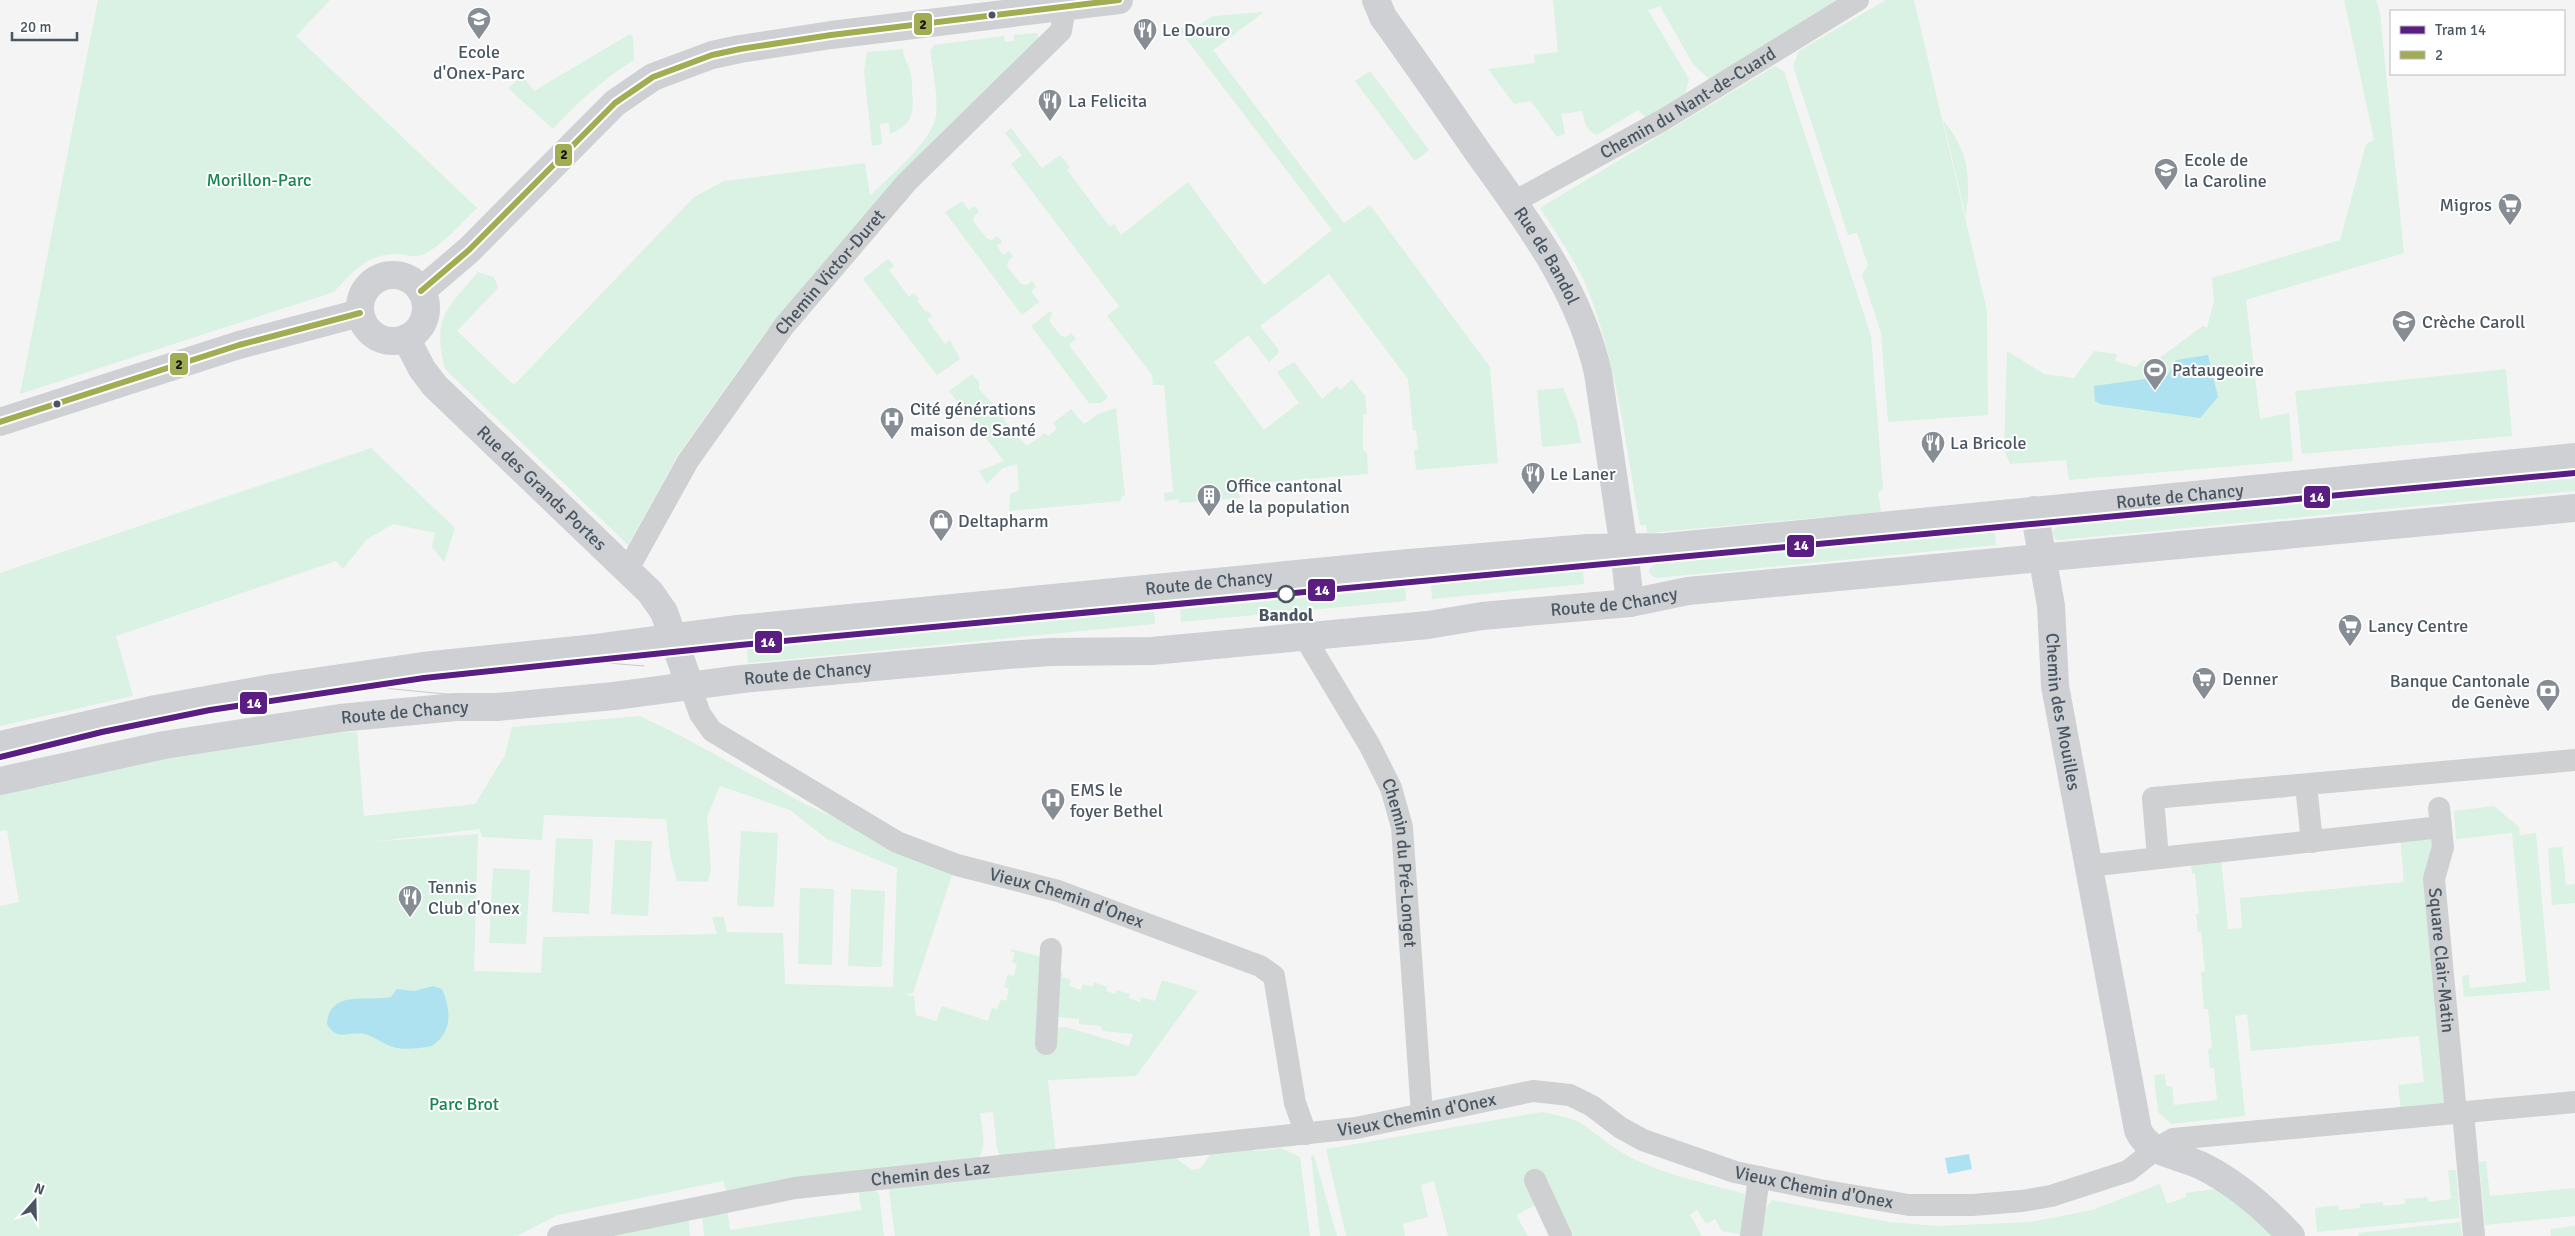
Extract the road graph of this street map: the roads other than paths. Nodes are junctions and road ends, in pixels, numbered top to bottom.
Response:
1 (1120, 0) edge
2 (1376, 0) edge
3 (1858, 0) edge
4 (1065, 7) junction
5 (1514, 202) junction
6 (421, 291) junction
7 (360, 312) junction
8 (406, 338) junction
9 (0, 422) edge
10 (2575, 457) edge
11 (2575, 508) edge
12 (2034, 510) junction
13 (1624, 549) junction
14 (2043, 557) junction
15 (628, 569) junction
16 (1630, 603) junction
17 (1304, 636) junction
18 (674, 639) junction
19 (690, 686) junction
20 (0, 745) edge
21 (2575, 760) edge
22 (0, 781) edge
23 (2306, 784) junction
24 (2312, 842) junction
25 (2158, 858) junction
26 (2087, 866) junction
27 (1051, 949) dead end
28 (1046, 1044) dead end
29 (2575, 1102) edge
30 (2459, 1113) junction
31 (1422, 1114) junction
32 (1306, 1134) junction
33 (2156, 1149) junction
34 (1759, 1178) junction
35 (1535, 1180) dead end
36 (558, 1236) edge
37 (1561, 1236) edge
38 (1751, 1236) edge
39 (2292, 1236) edge
40 (2474, 1236) edge

1 - 4 main road
2 - 5 main road, Rue de Bandol
3 - 5 street, Chemin du Nant-de-Cuard
4 - 6 main road
4 - 15 street, Chemin Victor-Duret
5 - 13 main road, Rue de Bandol
6 - 7 main road
6 - 8 main road
7 - 8 main road
7 - 9 main road
8 - 15 main road, Rue des Grands Portes
10 - 12 main road, Route de Chancy
11 - 14 main road, Route de Chancy
12 - 13 main road, Route de Chancy
12 - 14 main road, Chemin des Mouilles
13 - 16 main road, Rue de Bandol
13 - 18 main road, Route de Chancy
14 - 16 main road, Route de Chancy
14 - 26 main road, Chemin des Mouilles
15 - 18 main road, Rue des Grands Portes
16 - 17 main road, Route de Chancy
17 - 19 main road, Route de Chancy
17 - 31 street, Chemin du Pré-Longet
18 - 19 main road, Rue des Grands Portes
18 - 20 main road, Route de Chancy
19 - 22 main road, Route de Chancy
19 - 32 street, Vieux Chemin d'Onex
21 - 23 street
23 - 24 street
23 - 25 street
24 - 25 street
24 - 30 street, Square Clair-Matin
25 - 26 street
26 - 33 main road, Chemin des Mouilles
27 - 28 street
29 - 30 street
30 - 33 street
30 - 40 street, Square Clair-Matin
31 - 32 street, Vieux Chemin d'Onex
31 - 34 street, Vieux Chemin d'Onex
32 - 36 street, Chemin des Laz
33 - 34 street, Vieux Chemin d'Onex
33 - 39 main road
34 - 38 street
35 - 37 street

